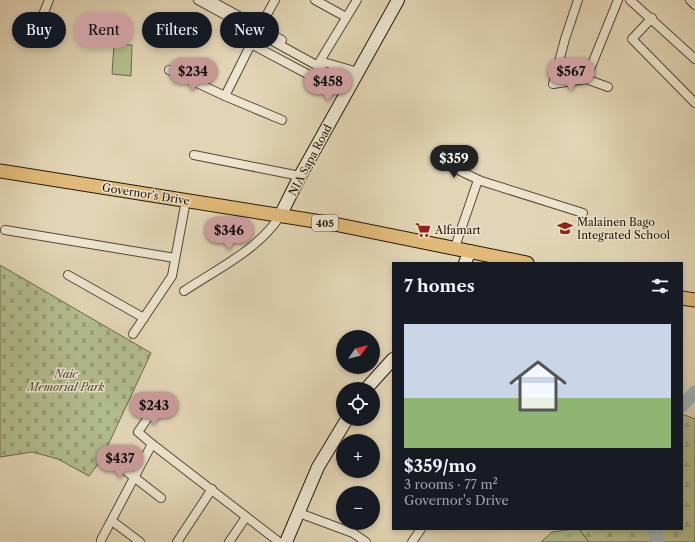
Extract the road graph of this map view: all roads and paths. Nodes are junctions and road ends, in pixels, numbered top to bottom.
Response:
1 (49, 0) edge
2 (198, 0) edge
3 (210, 0) edge
4 (275, 0) edge
5 (315, 0) edge
6 (356, 0) edge
7 (398, 0) edge
8 (578, 0) edge
9 (618, 0) edge
10 (630, 0) edge
11 (690, 0) edge
12 (695, 5) edge
13 (44, 12) edge
14 (222, 12) edge
15 (229, 12) edge
16 (268, 12) edge
17 (346, 17) junction
18 (652, 18) junction
19 (279, 41) edge
20 (249, 48) edge
21 (258, 48) edge
22 (695, 60) edge
23 (319, 63) junction
24 (169, 70) dead end
25 (358, 72) junction
26 (312, 77) dead end
27 (586, 79) junction
28 (608, 87) dead end
29 (348, 90) junction
30 (225, 96) junction
31 (695, 103) edge
32 (282, 120) dead end
33 (194, 156) dead end
34 (437, 160) dead end
35 (0, 171) edge
36 (300, 176) junction
37 (479, 180) junction
38 (186, 200) junction
39 (584, 213) dead end
40 (280, 216) junction
41 (5, 230) dead end
42 (455, 247) junction
43 (470, 251) junction
44 (175, 258) junction
45 (507, 261) edge
46 (465, 262) edge
47 (517, 262) edge
48 (68, 275) dead end
49 (184, 291) dead end
50 (683, 298) edge
51 (695, 300) edge
52 (144, 318) junction
53 (132, 334) dead end
54 (392, 360) edge
55 (372, 382) edge
56 (154, 409) dead end
57 (343, 426) edge
58 (152, 444) junction
59 (117, 464) dead end
60 (135, 477) junction
61 (212, 489) junction
62 (161, 498) dead end
63 (299, 513) junction
64 (246, 517) junction
65 (112, 521) junction
66 (420, 530) edge
67 (101, 540) dead end
68 (287, 541) edge
69 (140, 542) edge
70 (177, 542) edge
71 (229, 542) edge
72 (366, 542) edge
73 (412, 542) edge

1 - 13 street
2 - 14 street
3 - 15 street
4 - 16 street
5 - 17 street
6 - 17 street
7 - 25 street, NIA Sapa Road
8 - 27 street
9 - 27 street
10 - 18 street
11 - 12 street
17 - 23 street
18 - 22 street
18 - 31 street
19 - 23 street
20 - 30 street
21 - 26 street
23 - 25 street
23 - 29 street
24 - 30 street
25 - 29 street, NIA Sapa Road
27 - 28 street
29 - 36 street, NIA Sapa Road
30 - 32 street
33 - 36 street
34 - 37 street
35 - 38 main road, Governor's Drive / 405
36 - 40 street, NIA Sapa Road
37 - 39 street
37 - 42 street
38 - 40 main road, Governor's Drive / 405
38 - 44 street
40 - 42 main road, Governor's Drive / 405
40 - 49 street
41 - 44 street
42 - 43 main road, Governor's Drive / 405
43 - 45 main road, Governor's Drive / 405
43 - 46 street
44 - 52 street
45 - 47 main road, Governor's Drive / 405
48 - 52 street
50 - 51 main road
52 - 53 street
54 - 55 street
56 - 58 street
57 - 63 street
58 - 60 street
58 - 61 street
59 - 60 street
60 - 62 street
60 - 65 street
61 - 64 street
61 - 70 street
63 - 68 street
63 - 72 street
64 - 68 street
64 - 71 street
65 - 67 street
65 - 69 street
66 - 73 street

